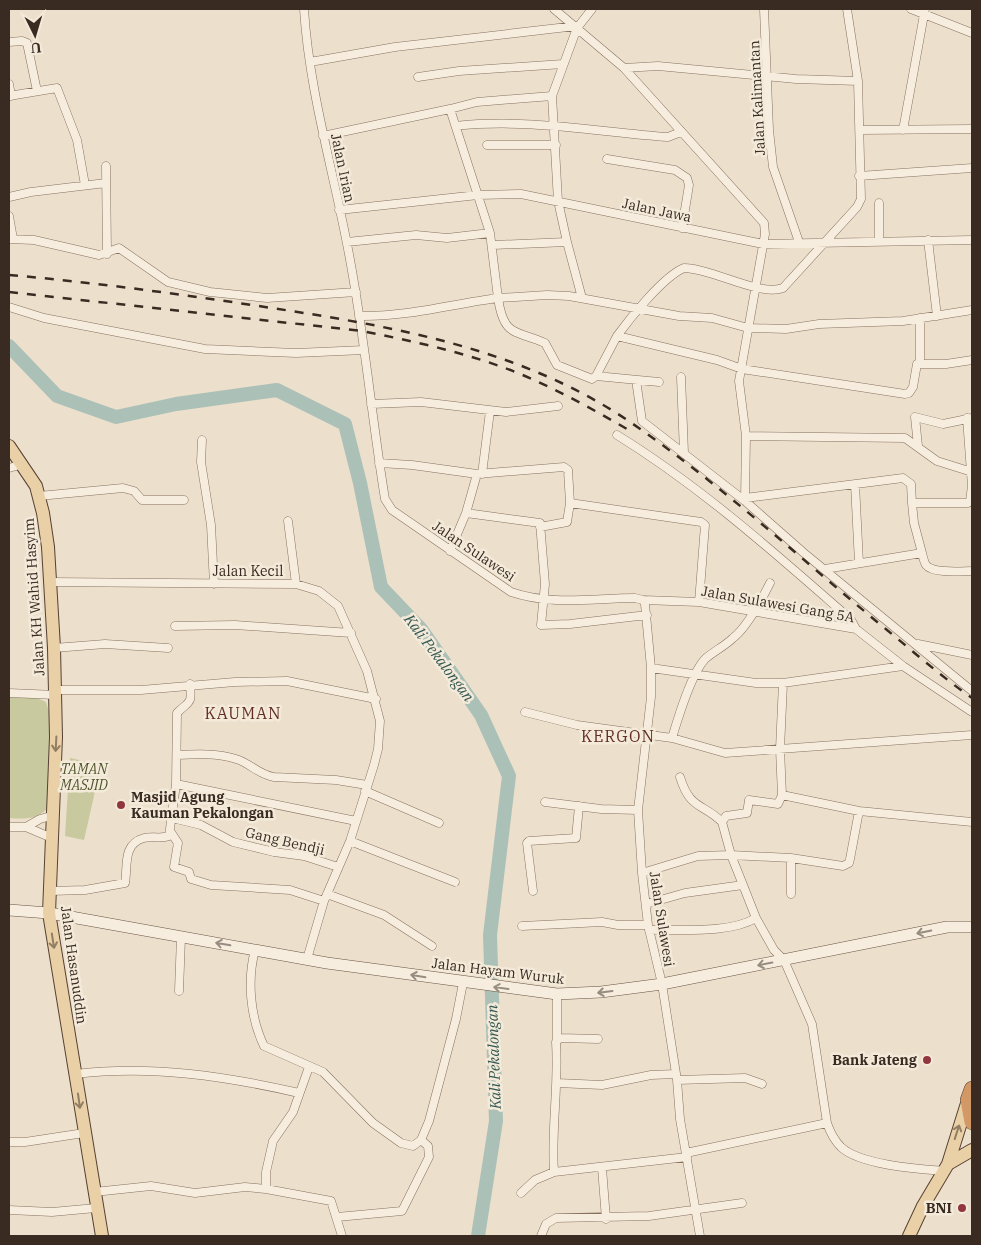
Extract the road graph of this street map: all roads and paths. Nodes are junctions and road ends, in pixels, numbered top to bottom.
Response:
1 (304, 9) edge
2 (554, 9) edge
3 (592, 9) edge
4 (764, 9) edge
5 (846, 9) edge
6 (911, 9) edge
7 (924, 12) edge
8 (577, 27) junction
9 (972, 33) edge
10 (9, 42) edge
11 (310, 62) junction
12 (563, 64) junction
13 (624, 68) junction
14 (768, 76) junction
15 (418, 77) dead end
16 (858, 82) junction
17 (9, 84) edge
18 (37, 91) junction
19 (10, 96) edge
20 (552, 96) junction
21 (450, 109) junction
22 (553, 125) junction
23 (456, 126) junction
24 (972, 129) edge
25 (860, 130) junction
26 (903, 130) junction
27 (681, 132) junction
28 (323, 136) junction
29 (556, 145) junction
30 (487, 146) dead end
31 (606, 159) dead end
32 (106, 166) dead end
33 (972, 168) edge
34 (859, 176) junction
35 (106, 184) junction
36 (85, 185) junction
37 (478, 195) junction
38 (9, 197) edge
39 (558, 201) junction
40 (879, 203) dead end
41 (338, 210) junction
42 (9, 216) edge
43 (682, 228) junction
44 (490, 233) junction
45 (11, 239) edge
46 (879, 240) junction
47 (928, 240) junction
48 (972, 240) edge
49 (827, 241) junction
50 (347, 242) junction
51 (567, 242) junction
52 (799, 242) junction
53 (762, 244) junction
54 (492, 245) junction
55 (107, 254) junction
56 (756, 286) junction
57 (356, 292) junction
58 (498, 298) junction
59 (582, 298) junction
60 (9, 307) edge
61 (640, 308) junction
62 (972, 310) edge
63 (359, 316) junction
64 (937, 316) junction
65 (920, 318) junction
66 (748, 328) junction
67 (362, 331) joint
68 (617, 336) junction
69 (364, 350) junction
70 (972, 360) edge
71 (920, 363) junction
72 (742, 369) junction
73 (596, 376) junction
74 (681, 377) dead end
75 (636, 380) junction
76 (659, 382) dead end
77 (371, 404) junction
78 (558, 406) dead end
79 (490, 411) junction
80 (970, 418) edge
81 (617, 435) dead end
82 (746, 436) junction
83 (202, 440) dead end
84 (971, 444) edge
85 (9, 446) edge
86 (918, 446) junction
87 (684, 453) junction
88 (379, 463) junction
89 (23, 464) junction
90 (9, 468) edge
91 (971, 472) edge
92 (479, 474) junction
93 (855, 484) junction
94 (39, 496) junction
95 (745, 499) junction
96 (184, 500) dead end
97 (570, 503) junction
98 (912, 503) junction
99 (466, 513) junction
100 (288, 521) dead end
101 (540, 527) junction
102 (450, 551) junction
103 (922, 553) junction
104 (859, 563) junction
105 (825, 569) junction
106 (972, 571) edge
107 (50, 582) junction
108 (770, 583) dead end
109 (214, 584) junction
110 (296, 584) junction
111 (545, 600) junction
112 (643, 600) junction
113 (699, 602) junction
114 (753, 611) junction
115 (647, 615) junction
116 (175, 626) dead end
117 (856, 630) junction
118 (351, 633) junction
119 (916, 644) junction
120 (54, 648) junction
121 (168, 648) dead end
122 (972, 655) edge
123 (903, 666) junction
124 (651, 668) junction
125 (696, 675) junction
126 (190, 684) junction
127 (783, 684) junction
128 (972, 691) edge
129 (56, 692) junction
130 (9, 693) edge
131 (376, 699) junction
132 (524, 712) dead end
133 (972, 712) edge
134 (645, 734) junction
135 (972, 735) edge
136 (672, 738) junction
137 (780, 749) junction
138 (178, 755) junction
139 (680, 777) dead end
140 (176, 784) junction
141 (366, 788) junction
142 (782, 795) junction
143 (545, 802) dead end
144 (579, 806) junction
145 (638, 810) junction
146 (859, 811) junction
147 (52, 816) junction
148 (172, 818) junction
149 (356, 821) junction
150 (722, 822) junction
151 (972, 822) edge
152 (439, 823) dead end
153 (9, 827) edge
154 (26, 827) junction
155 (170, 831) junction
156 (52, 838) junction
157 (350, 841) junction
158 (731, 855) junction
159 (792, 858) junction
160 (338, 867) junction
161 (642, 873) junction
162 (455, 882) dead end
163 (743, 885) junction
164 (50, 891) junction
165 (533, 891) dead end
166 (791, 894) dead end
167 (325, 898) junction
168 (646, 904) junction
169 (9, 910) edge
170 (49, 912) junction
171 (756, 918) junction
172 (522, 926) dead end
173 (972, 927) edge
174 (649, 928) junction
175 (181, 937) junction
176 (432, 946) dead end
177 (255, 950) junction
178 (307, 959) junction
179 (784, 960) junction
180 (465, 983) junction
181 (662, 984) junction
182 (179, 991) dead end
183 (557, 994) junction
184 (598, 1039) dead end
185 (557, 1040) junction
186 (309, 1067) junction
187 (76, 1074) junction
188 (676, 1077) junction
189 (556, 1083) junction
190 (762, 1084) dead end
191 (299, 1093) junction
192 (970, 1095) edge
193 (972, 1122) edge
194 (827, 1124) junction
195 (84, 1133) junction
196 (421, 1140) junction
197 (9, 1142) edge
198 (972, 1150) edge
199 (686, 1155) junction
200 (602, 1168) junction
201 (946, 1168) junction
202 (554, 1172) junction
203 (266, 1189) junction
204 (94, 1192) junction
205 (521, 1193) dead end
206 (742, 1203) dead end
207 (96, 1208) junction
208 (9, 1210) edge
209 (696, 1210) junction
210 (337, 1217) junction
211 (606, 1218) junction
212 (102, 1236) edge
213 (342, 1236) edge
214 (541, 1236) edge
215 (700, 1236) edge
216 (909, 1236) edge

1 - 11 street, Jalan Irian
2 - 8 street
3 - 8 street
4 - 14 street, Jalan Kalimantan
5 - 16 street
6 - 7 street
7 - 9 street
7 - 26 street
8 - 11 street
8 - 12 street
8 - 13 street
10 - 18 street
11 - 28 street, Jalan Irian
12 - 15 street
12 - 20 street
13 - 14 street
13 - 27 street
14 - 16 street
14 - 52 street, Jalan Kalimantan
16 - 25 street
17 - 19 street
18 - 19 street
18 - 36 street
20 - 21 street
20 - 22 street
21 - 23 street
21 - 28 street
22 - 23 street
22 - 27 street
22 - 29 street
23 - 37 street
24 - 26 street
25 - 26 street
25 - 34 street
27 - 53 street
28 - 41 street, Jalan Irian
29 - 30 street
29 - 39 street
31 - 43 street
32 - 35 street
33 - 34 street
34 - 49 street
35 - 36 street
35 - 55 street
36 - 38 street
37 - 39 street, Jalan Jawa
37 - 41 street, Jalan Jawa
37 - 44 street
39 - 43 street, Jalan Jawa
39 - 51 street
40 - 46 street
41 - 50 street, Jalan Irian
42 - 45 street
43 - 53 street, Jalan Jawa
44 - 50 street
44 - 54 street
45 - 55 street
46 - 47 street, Jalan Jawa
46 - 49 street, Jalan Jawa
47 - 48 street, Jalan Jawa
47 - 64 street
49 - 52 street, Jalan Jawa
49 - 56 street
50 - 57 street, Jalan Irian
51 - 54 street
51 - 59 street
52 - 53 street, Jalan Jawa
53 - 56 street
54 - 58 street
55 - 57 street
56 - 61 street
56 - 66 street
57 - 63 street, Jalan Irian
58 - 59 street
58 - 63 street
58 - 73 street
59 - 61 street
60 - 69 street
61 - 66 street
61 - 68 street
62 - 64 street
63 - 67 street, Jalan Irian
64 - 65 street
65 - 66 street
65 - 71 street
66 - 72 street
67 - 69 street, Jalan Sulawesi
68 - 72 street
68 - 73 street
69 - 77 street, Jalan Sulawesi
70 - 71 street
71 - 72 street
72 - 82 street
73 - 75 street
74 - 87 street
75 - 76 street
75 - 87 street
77 - 79 street
77 - 88 street, Jalan Sulawesi
78 - 79 street
79 - 92 street
80 - 84 street
80 - 86 street
81 - 117 street
82 - 86 street
82 - 95 street
83 - 109 street
84 - 91 street
85 - 89 main road, Jalan KH Wahid Hasyim
86 - 91 street
87 - 95 street
88 - 92 street
88 - 102 street, Jalan Sulawesi
89 - 90 street
89 - 94 main road, Jalan KH Wahid Hasyim
91 - 98 street
92 - 97 street
92 - 99 street
93 - 95 street
93 - 98 street
93 - 104 street
94 - 96 street
94 - 107 main road, Jalan KH Wahid Hasyim
95 - 105 street
97 - 101 street
97 - 113 street
98 - 103 street
99 - 101 street
99 - 102 street
100 - 110 street
101 - 111 street
102 - 111 street, Jalan Sulawesi
103 - 104 street
103 - 106 street
104 - 105 street
105 - 119 street
107 - 109 street, Jalan Kecil
107 - 120 main road, Jalan KH Wahid Hasyim
108 - 114 street
109 - 110 street, Jalan Kecil
110 - 118 street, Jalan Kecil
111 - 112 street, Jalan Sulawesi
111 - 115 street
112 - 113 street, Jalan Sulawesi Gang 5A
112 - 115 street, Jalan Sulawesi
113 - 114 street, Jalan Sulawesi Gang 5A
114 - 117 street, Jalan Sulawesi Gang 5A
114 - 125 street
115 - 124 street, Jalan Sulawesi
116 - 118 street
117 - 123 street, Jalan Sulawesi Gang 5A
118 - 131 street, Jalan Kecil
119 - 122 street
119 - 128 street
120 - 121 street
120 - 129 main road, Jalan KH Wahid Hasyim
123 - 127 street
123 - 133 street, Jalan Sulawesi Gang 5A
124 - 125 street
124 - 134 street, Jalan Sulawesi
125 - 127 street
125 - 136 street
126 - 129 street
126 - 131 street
126 - 138 street
127 - 137 street
129 - 130 street
129 -> 147 main road, Jalan Hasanuddin
131 - 141 street, Jalan Kecil
132 - 134 street
134 - 136 street
134 - 145 street, Jalan Sulawesi
135 - 137 street
136 - 137 street
137 - 142 street
138 - 140 street
138 - 141 street
139 - 150 street
140 - 148 street
140 - 149 street
141 - 149 street, Jalan Kecil
141 - 152 street
142 - 146 street
142 - 150 street
143 - 144 street
144 - 145 street
144 - 165 street
145 - 161 street, Jalan Sulawesi
146 - 151 street
146 - 159 street
147 - 154 street
147 - 156 main road, Jalan Hasanuddin
148 - 155 street
148 - 160 street, Gang Bendji
149 - 157 street, Jalan Kecil
150 - 158 street
153 - 154 street
154 - 156 street
155 - 164 street
155 - 167 street
156 - 164 main road, Jalan Hasanuddin
157 - 160 street, Jalan Kecil
157 - 162 street
158 - 159 street
158 - 161 street
158 - 163 street
159 - 166 street
160 - 167 street, Jalan Kecil
161 - 168 street, Jalan Sulawesi
163 - 168 street
163 - 171 street
164 - 170 main road, Jalan Hasanuddin
167 - 176 street
167 - 178 street, Jalan Kecil
168 - 174 street, Jalan Sulawesi
169 - 170 street, Jalan Hayam Wuruk
170 - 175 street, Jalan Hayam Wuruk
170 -> 187 main road, Jalan Hasanuddin
171 - 174 street
171 - 179 street
172 - 174 street
173 -> 179 street, Jalan Hayam Wuruk
174 - 181 street, Jalan Sulawesi
177 -> 175 street, Jalan Hayam Wuruk
175 - 182 street
177 - 178 street, Jalan Hayam Wuruk
177 - 186 street
180 -> 178 street, Jalan Hayam Wuruk
179 -> 181 street, Jalan Hayam Wuruk
179 - 194 street
183 -> 180 street, Jalan Hayam Wuruk
180 - 196 street
181 -> 183 street, Jalan Hayam Wuruk
181 - 188 street, Jalan Sulawesi
183 - 185 street
184 - 185 street
185 - 189 street
186 - 191 street
186 - 196 street
187 - 191 street
187 -> 195 main road, Jalan Hasanuddin
188 - 189 street
188 - 190 street
188 - 199 street, Jalan Sulawesi
189 - 202 street
191 - 203 street
192 - 193 highway
201 -> 192 main road
194 - 199 street
194 - 201 street
195 - 197 street
195 - 204 main road, Jalan Hasanuddin
196 - 210 street
198 - 201 main road
199 - 200 street
199 - 209 street, Jalan Sulawesi
200 - 202 street
200 - 211 street
201 - 216 main road
202 - 205 street
203 - 204 street
203 - 210 street
204 - 207 main road, Jalan Hasanuddin
206 - 209 street
207 - 208 street
207 - 212 main road, Jalan Hasanuddin
209 - 211 street
209 - 215 street, Jalan Sulawesi
210 - 213 street
211 - 214 street

